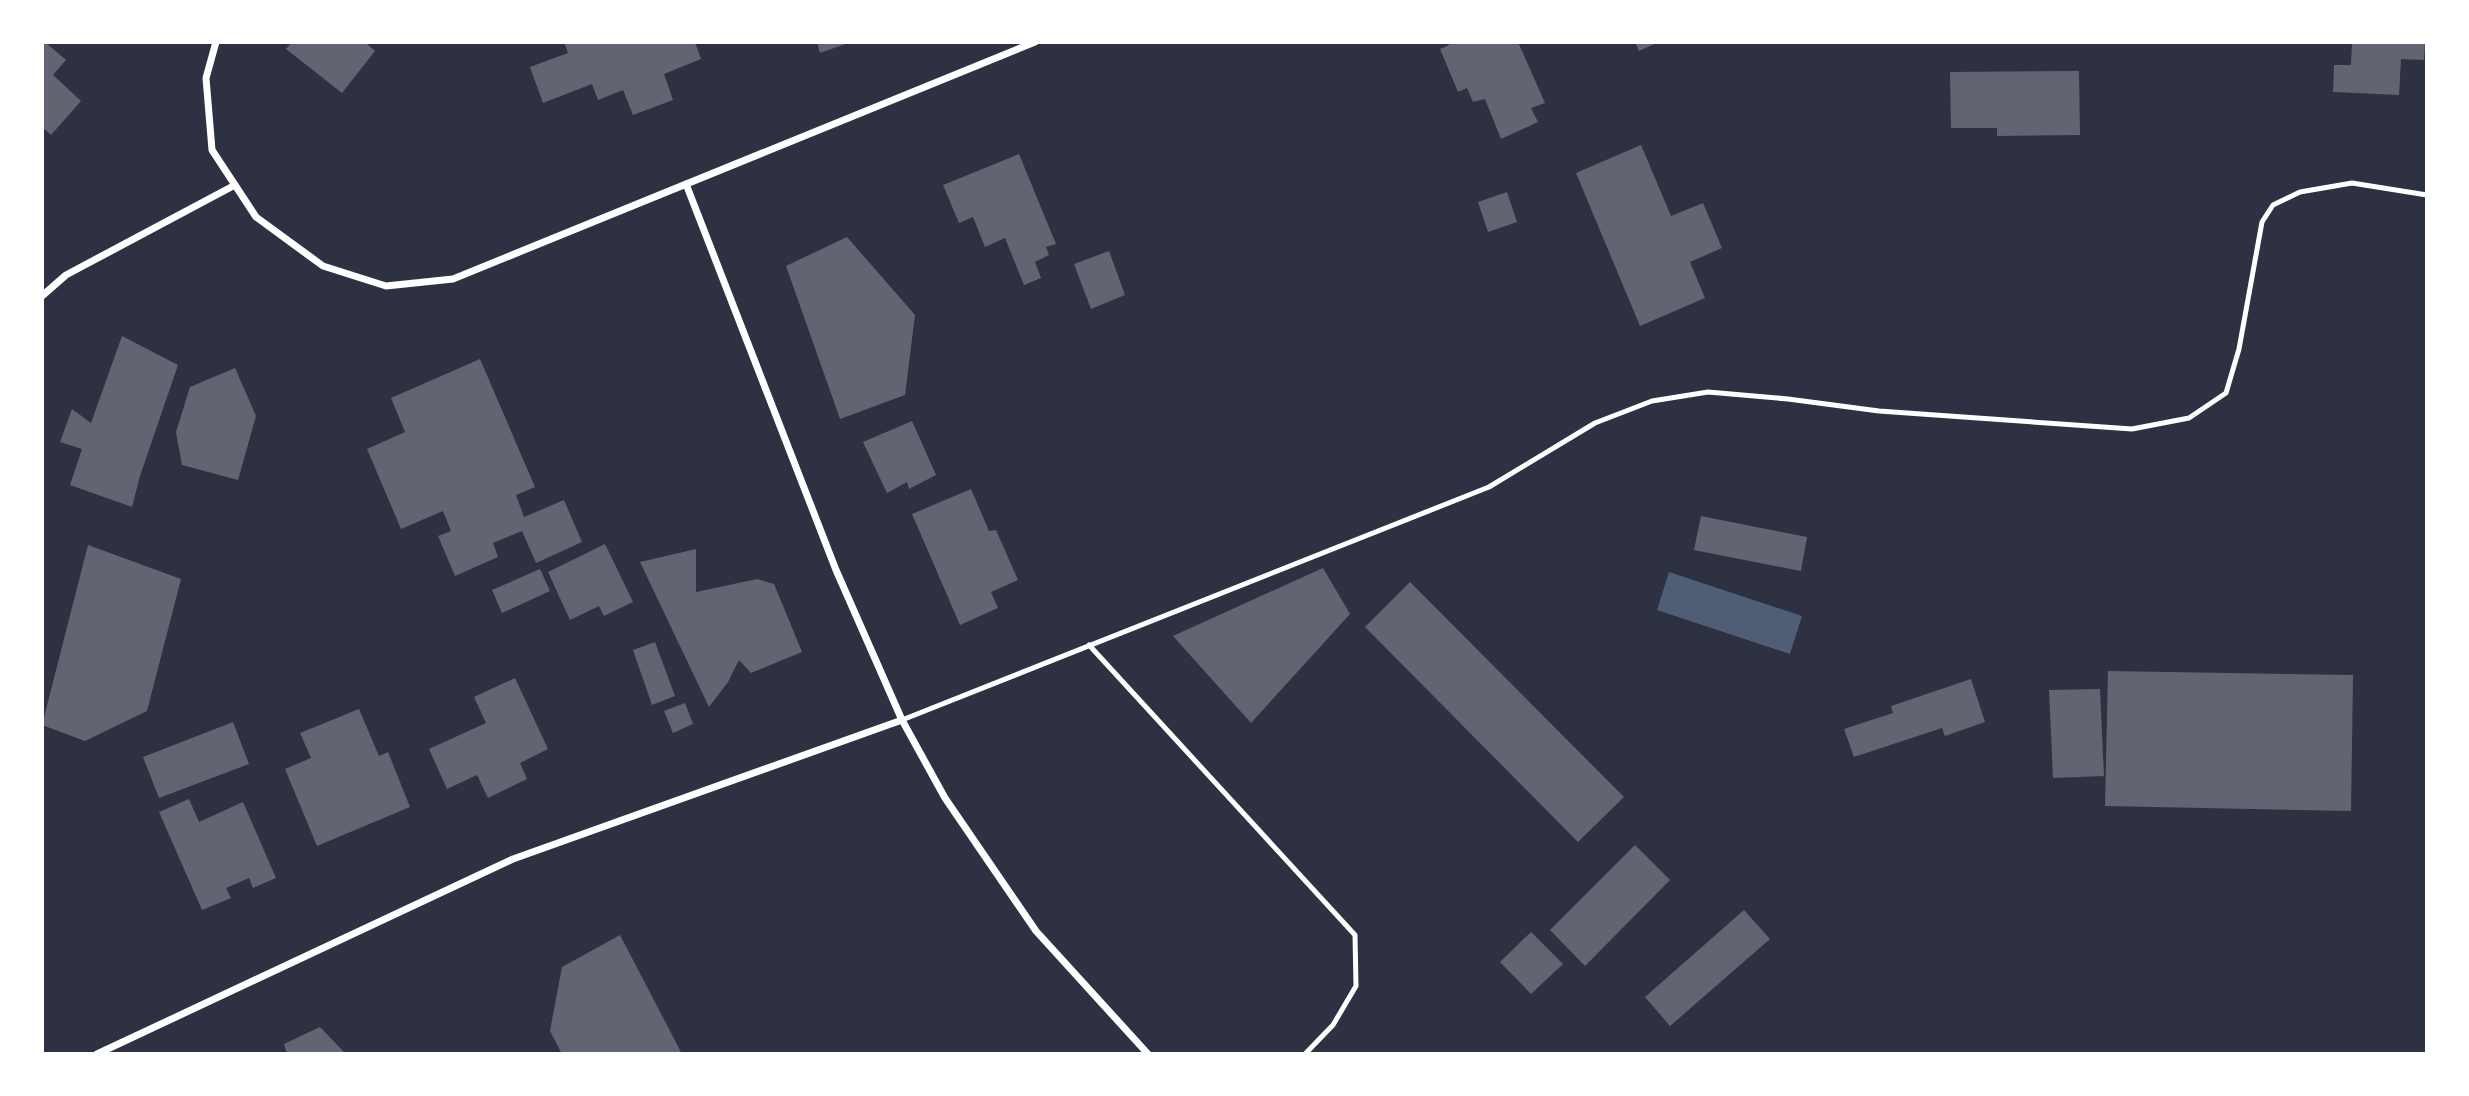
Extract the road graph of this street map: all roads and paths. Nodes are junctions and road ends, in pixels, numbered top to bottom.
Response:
1 (216, 42) edge
2 (1035, 42) edge
3 (686, 184) junction
4 (236, 185) junction
5 (2427, 195) edge
6 (42, 296) edge
7 (1089, 645) junction
8 (902, 720) junction
9 (97, 1054) edge
10 (1148, 1054) edge
11 (1305, 1054) edge

1 - 4 street
2 - 3 street
3 - 4 street
3 - 8 street
4 - 6 street
5 - 7 lane
7 - 8 lane
7 - 11 lane
8 - 9 street
8 - 10 street

